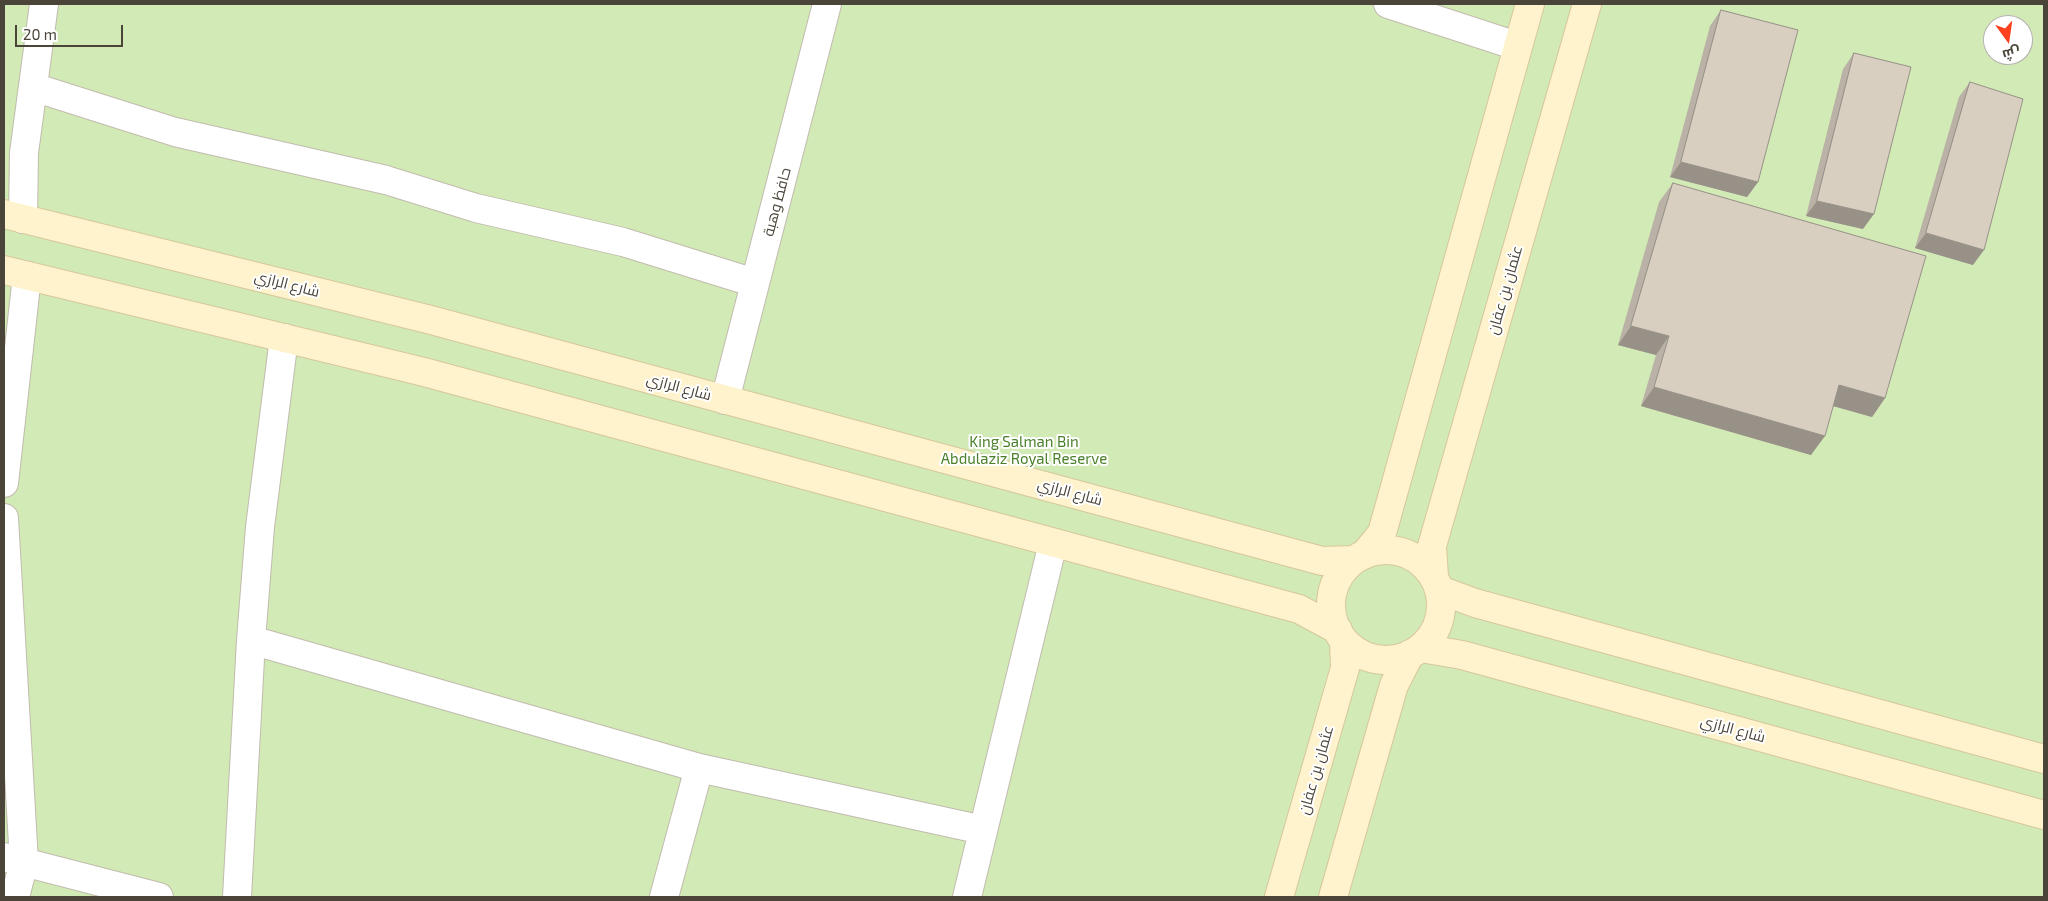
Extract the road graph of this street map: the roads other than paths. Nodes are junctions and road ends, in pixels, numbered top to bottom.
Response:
1 (44, 4) edge
2 (826, 4) edge
3 (1388, 4) edge
4 (1530, 4) edge
5 (1587, 4) edge
6 (1517, 46) junction
7 (33, 87) junction
8 (13, 216) edge
9 (15, 273) edge
10 (755, 283) junction
11 (284, 338) junction
12 (725, 400) junction
13 (4, 483) edge
14 (4, 518) edge
15 (1053, 542) junction
16 (1358, 558) junction
17 (1437, 584) junction
18 (1341, 636) junction
19 (251, 640) junction
20 (1416, 651) junction
21 (2044, 759) edge
22 (699, 768) junction
23 (2044, 815) edge
24 (983, 830) junction
25 (14, 860) edge
26 (15, 897) edge
27 (159, 897) edge
28 (237, 897) edge
29 (664, 897) edge
30 (967, 897) edge
31 (1279, 897) edge
32 (1333, 897) edge

1 - 7 street
2 - 10 street, حافظ وهبة
3 - 6 street
4 - 6 street
5 - 17 street, عثمان بن عفان
6 - 16 street
7 - 8 street
7 - 10 street
8 - 12 street, شارع الرازي
9 - 11 street
9 - 13 street
10 - 12 street, حافظ وهبة
11 - 15 street
11 - 19 street
12 - 16 street, شارع الرازي
14 - 25 street
15 - 18 street
15 - 24 street
16 - 17 street
16 - 18 street
17 - 20 street
17 - 21 street
18 - 20 street
18 - 31 street, عثمان بن عفان
19 - 22 street
19 - 28 street
20 - 23 street, شارع الرازي
20 - 32 street
22 - 24 street
22 - 29 street
24 - 30 street
25 - 26 street
25 - 27 street

